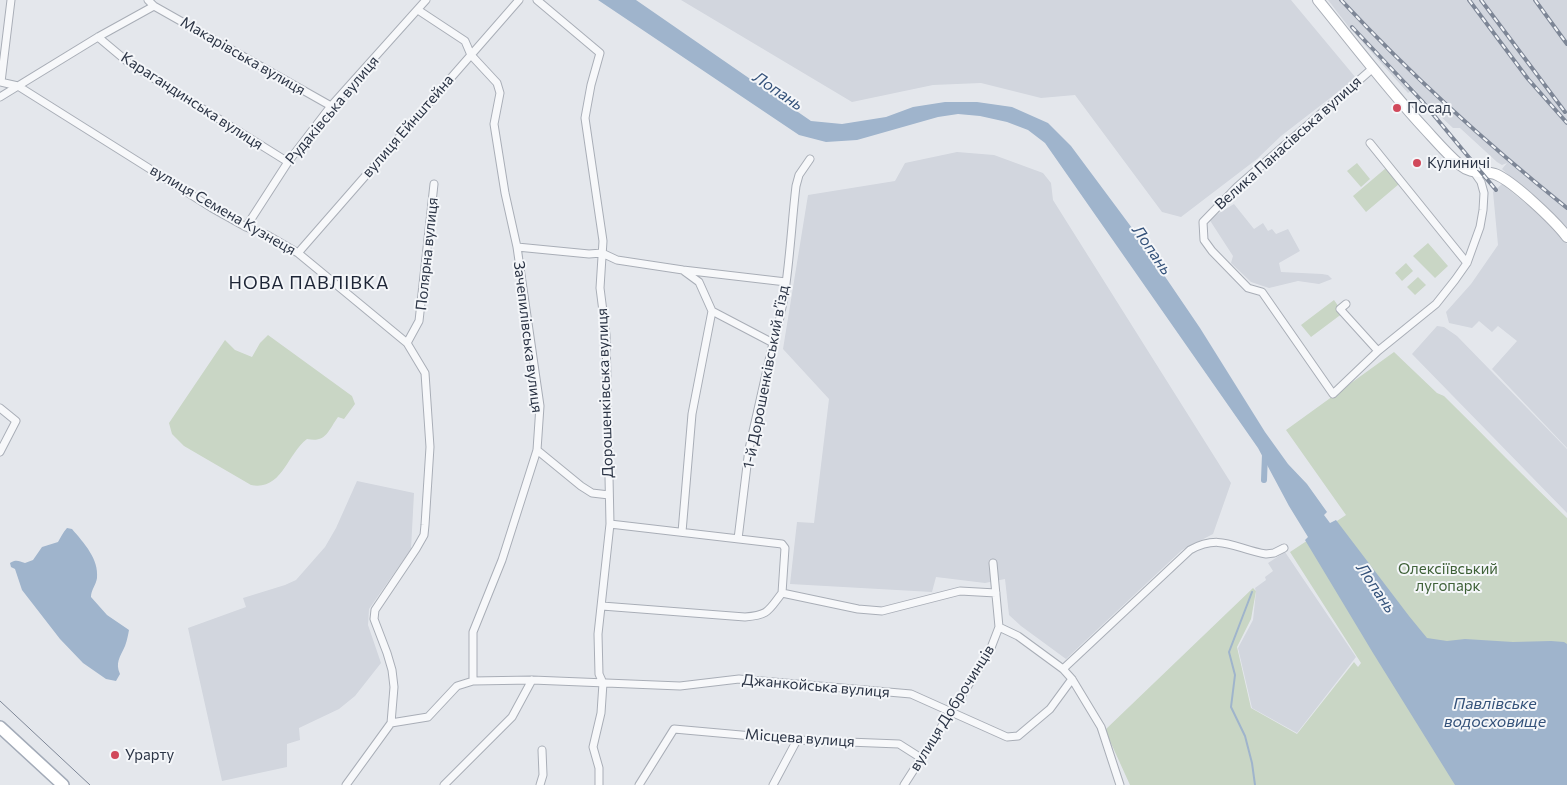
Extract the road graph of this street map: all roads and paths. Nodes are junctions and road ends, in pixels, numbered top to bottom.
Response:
1 (10, 0) edge
2 (148, 0) edge
3 (426, 0) edge
4 (519, 0) edge
5 (537, 0) edge
6 (1318, 0) edge
7 (154, 6) junction
8 (418, 10) junction
9 (98, 37) junction
10 (470, 55) junction
11 (1373, 68) junction
12 (0, 82) edge
13 (18, 86) junction
14 (0, 97) edge
15 (331, 106) junction
16 (1370, 143) dead end
17 (810, 159) dead end
18 (288, 162) junction
19 (1474, 172) junction
20 (434, 184) dead end
21 (246, 227) junction
22 (1567, 236) edge
23 (517, 247) junction
24 (298, 253) junction
25 (602, 253) junction
26 (1466, 263) junction
27 (683, 270) junction
28 (786, 282) junction
29 (1346, 304) dead end
30 (712, 311) junction
31 (407, 343) junction
32 (773, 343) junction
33 (1378, 351) junction
34 (0, 408) edge
35 (537, 450) junction
36 (0, 452) edge
37 (609, 495) junction
38 (610, 524) junction
39 (682, 532) junction
40 (738, 539) junction
41 (1284, 548) dead end
42 (993, 563) dead end
43 (782, 593) junction
44 (996, 593) junction
45 (602, 606) junction
46 (999, 627) junction
47 (1063, 669) junction
48 (1072, 679) junction
49 (532, 680) junction
50 (473, 681) junction
51 (603, 683) junction
52 (951, 711) junction
53 (391, 723) junction
54 (0, 727) edge
55 (797, 740) junction
56 (542, 750) dead end
57 (921, 758) junction
58 (63, 785) edge
59 (346, 785) edge
60 (444, 785) edge
61 (540, 785) edge
62 (599, 785) edge
63 (639, 785) edge
64 (773, 785) edge
65 (904, 785) edge
66 (1120, 785) edge

1 - 12 street
2 - 7 street, Макарівська вулиця
3 - 8 street, Рудаківська вулиця
4 - 10 street, вулиця Ейнштейна
5 - 25 street, Дорошенківська вулиця
6 - 11 street, Велика Панасівська вулиця
7 - 9 street
7 - 15 street, Макарівська вулиця
8 - 10 street, Зачепилівська вулиця
8 - 15 street, Рудаківська вулиця
9 - 13 street
9 - 18 street, Карагандинська вулиця
10 - 23 street, Зачепилівська вулиця
10 - 24 street, вулиця Ейнштейна
11 - 19 street, Велика Панасівська вулиця
11 - 33 street, Велика Панасівська вулиця
12 - 13 street, вулиця Семена Кузнеця
13 - 14 street
13 - 21 street, вулиця Семена Кузнеця
15 - 18 street, Рудаківська вулиця
16 - 26 street
17 - 28 street, 1-й Дорошенківський в’їзд
18 - 21 street, Рудаківська вулиця
19 - 22 street, Велика Панасівська вулиця
19 - 26 street, Велика Панасівська вулиця
20 - 31 street, Полярна вулиця
21 - 24 street, вулиця Семена Кузнеця
23 - 25 street
23 - 35 street, Зачепилівська вулиця
24 - 31 street, вулиця Семена Кузнеця
25 - 27 street
25 - 37 street, Дорошенківська вулиця
26 - 33 street, Велика Панасівська вулиця
27 - 28 street
27 - 30 street
28 - 32 street, 1-й Дорошенківський в’їзд
29 - 33 street
30 - 32 street
30 - 39 street
31 - 53 street
32 - 40 street, 1-й Дорошенківський в’їзд
34 - 36 street
35 - 37 street
35 - 50 street, Зачепилівська вулиця
37 - 38 street, Дорошенківська вулиця
38 - 39 street
38 - 45 street, Дорошенківська вулиця
39 - 40 street
40 - 43 street
41 - 47 street
42 - 44 street
43 - 44 street
43 - 45 street
44 - 46 street
45 - 51 street, Дорошенківська вулиця
46 - 47 street, вулиця Доброчинців
46 - 52 street, вулиця Доброчинців
47 - 48 street, вулиця Доброчинців
48 - 52 street, Джанкойська вулиця
48 - 66 street, вулиця Доброчинців
49 - 50 street, Джанкойська вулиця
49 - 51 street, Джанкойська вулиця
49 - 60 street
50 - 53 street, Джанкойська вулиця
51 - 52 street, Джанкойська вулиця
51 - 62 street, Дорошенківська вулиця
52 - 57 street, вулиця Доброчинців
53 - 59 street
54 - 58 main road
55 - 57 street, Місцева вулиця
55 - 63 street, Місцева вулиця
55 - 64 street
56 - 61 street
57 - 65 street, вулиця Доброчинців

